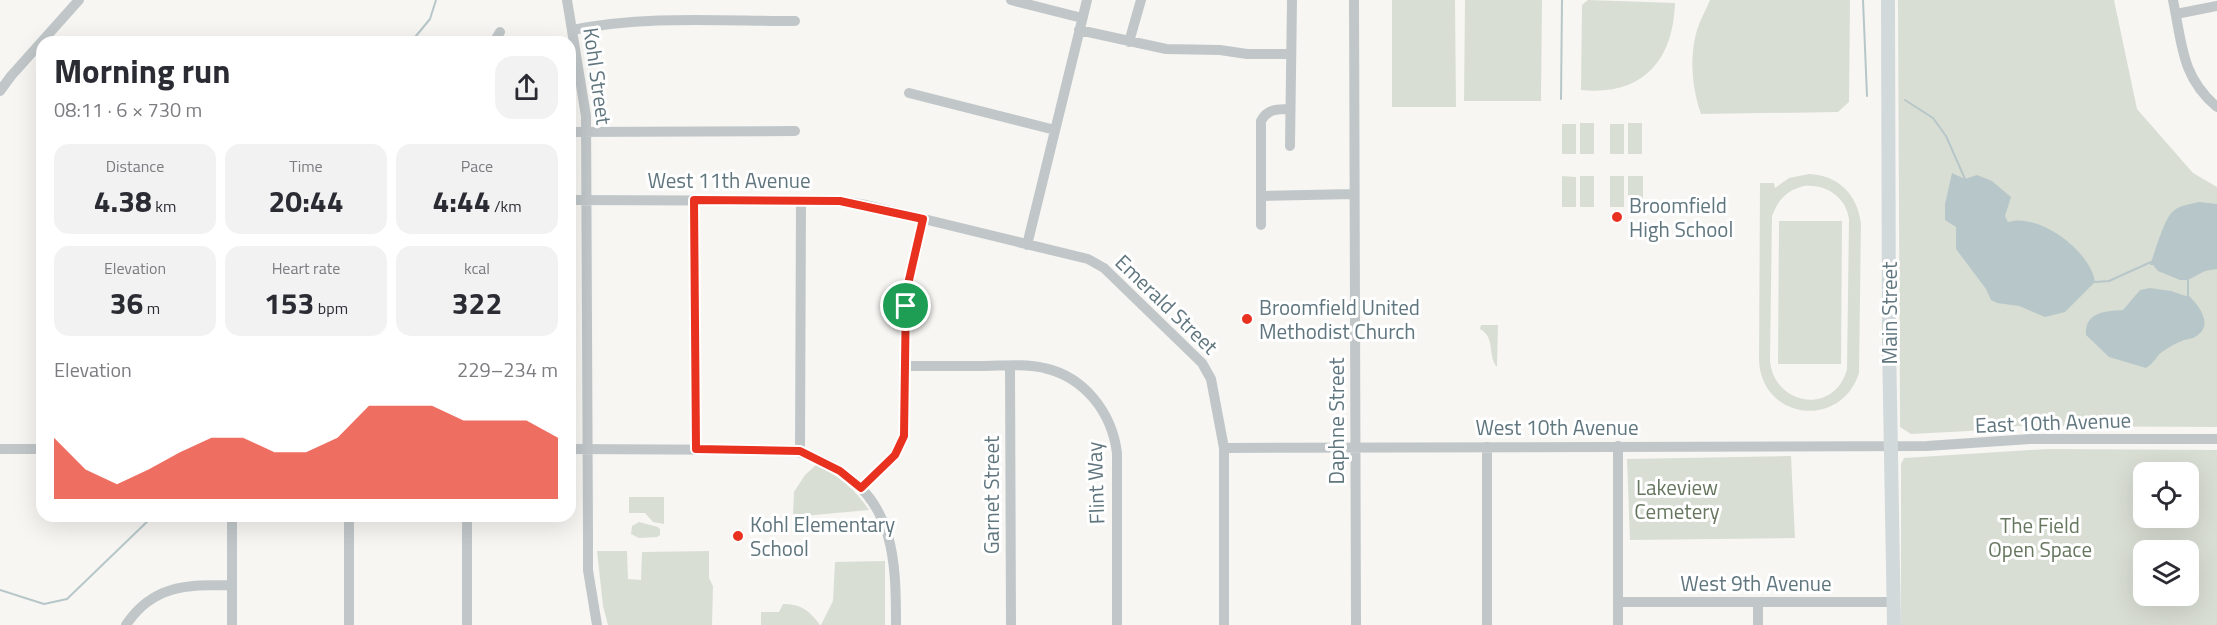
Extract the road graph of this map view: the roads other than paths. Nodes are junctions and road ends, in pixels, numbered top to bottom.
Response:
1 (79, 0) edge
2 (567, 0) edge
3 (1011, 0) edge
4 (1087, 0) edge
5 (1141, 0) edge
6 (1292, 0) edge
7 (1353, 0) edge
8 (1888, 0) edge
9 (2173, 0) edge
10 (2217, 6) edge
11 (2176, 14) junction
12 (1082, 18) junction
13 (795, 21) dead end
14 (572, 30) junction
15 (1079, 30) junction
16 (47, 36) edge
17 (573, 36) edge
18 (1129, 42) junction
19 (36, 48) edge
20 (1290, 54) junction
21 (576, 55) edge
22 (0, 91) edge
23 (909, 93) dead end
24 (2217, 107) edge
25 (1290, 109) junction
26 (1055, 130) junction
27 (795, 131) dead end
28 (576, 132) edge
29 (586, 132) junction
30 (1290, 146) dead end
31 (1354, 194) junction
32 (1261, 196) junction
33 (576, 200) edge
34 (586, 200) junction
35 (694, 200) junction
36 (801, 200) junction
37 (923, 219) junction
38 (1261, 225) dead end
39 (1027, 245) junction
40 (907, 366) junction
41 (1010, 366) junction
42 (2217, 439) edge
43 (1618, 446) junction
44 (1891, 446) junction
45 (1356, 447) junction
46 (1487, 447) junction
47 (0, 448) edge
48 (1224, 448) junction
49 (36, 449) edge
50 (576, 449) edge
51 (587, 449) junction
52 (696, 449) junction
53 (800, 451) junction
54 (861, 488) junction
55 (232, 522) edge
56 (349, 522) edge
57 (466, 522) edge
58 (232, 585) junction
59 (1618, 602) junction
60 (1758, 602) junction
61 (1893, 602) junction
62 (126, 625) edge
63 (232, 625) edge
64 (349, 625) edge
65 (467, 625) edge
66 (597, 625) edge
67 (896, 625) edge
68 (1011, 625) edge
69 (1117, 625) edge
70 (1224, 625) edge
71 (1356, 625) edge
72 (1487, 625) edge
73 (1618, 625) edge
74 (1758, 625) edge
75 (1894, 625) edge

1 - 16 street
2 - 14 street, Kohl Street
3 - 12 street
4 - 12 street
5 - 18 street
6 - 20 street
7 - 31 street, Daphne Street
8 - 44 main road, Main Street
9 - 11 street
10 - 11 street
11 - 24 street
12 - 15 street
13 - 14 street
14 - 17 street, Kohl Street
15 - 18 street
15 - 26 street
18 - 20 street
19 - 22 street
20 - 25 street
21 - 29 street, Kohl Street
23 - 26 street
25 - 30 street
25 - 32 street
26 - 39 street
27 - 29 street
28 - 29 street
29 - 34 street, Kohl Street
31 - 32 street
31 - 45 street, Daphne Street
32 - 38 street
33 - 34 street, West 11th Avenue
34 - 35 street, West 11th Avenue
34 - 51 street, Kohl Street
35 - 36 street, West 11th Avenue
35 - 52 street
36 - 37 street, West 11th Avenue
36 - 53 street
37 - 39 street, West 11th Avenue
37 - 40 street
39 - 48 street, Emerald Street
40 - 41 street, Flint Way
40 - 54 street
41 - 68 street, Garnet Street
41 - 69 street, Flint Way
42 - 44 street, East 10th Avenue
43 - 44 street, West 10th Avenue
43 - 46 street, West 10th Avenue
43 - 59 street
44 - 61 main road, Main Street
45 - 46 street, West 10th Avenue
45 - 48 street, West 10th Avenue
45 - 71 street, Daphne Street
46 - 72 street
47 - 49 street
48 - 70 street, Emerald Street
50 - 51 street
51 - 52 street
51 - 66 street, Kohl Street
52 - 53 street
53 - 54 street
54 - 67 street
55 - 58 street
56 - 64 street
57 - 65 street
58 - 62 street
58 - 63 street
59 - 60 street, West 9th Avenue
59 - 73 street
60 - 61 street, West 9th Avenue
60 - 74 street
61 - 75 main road, Main Street

